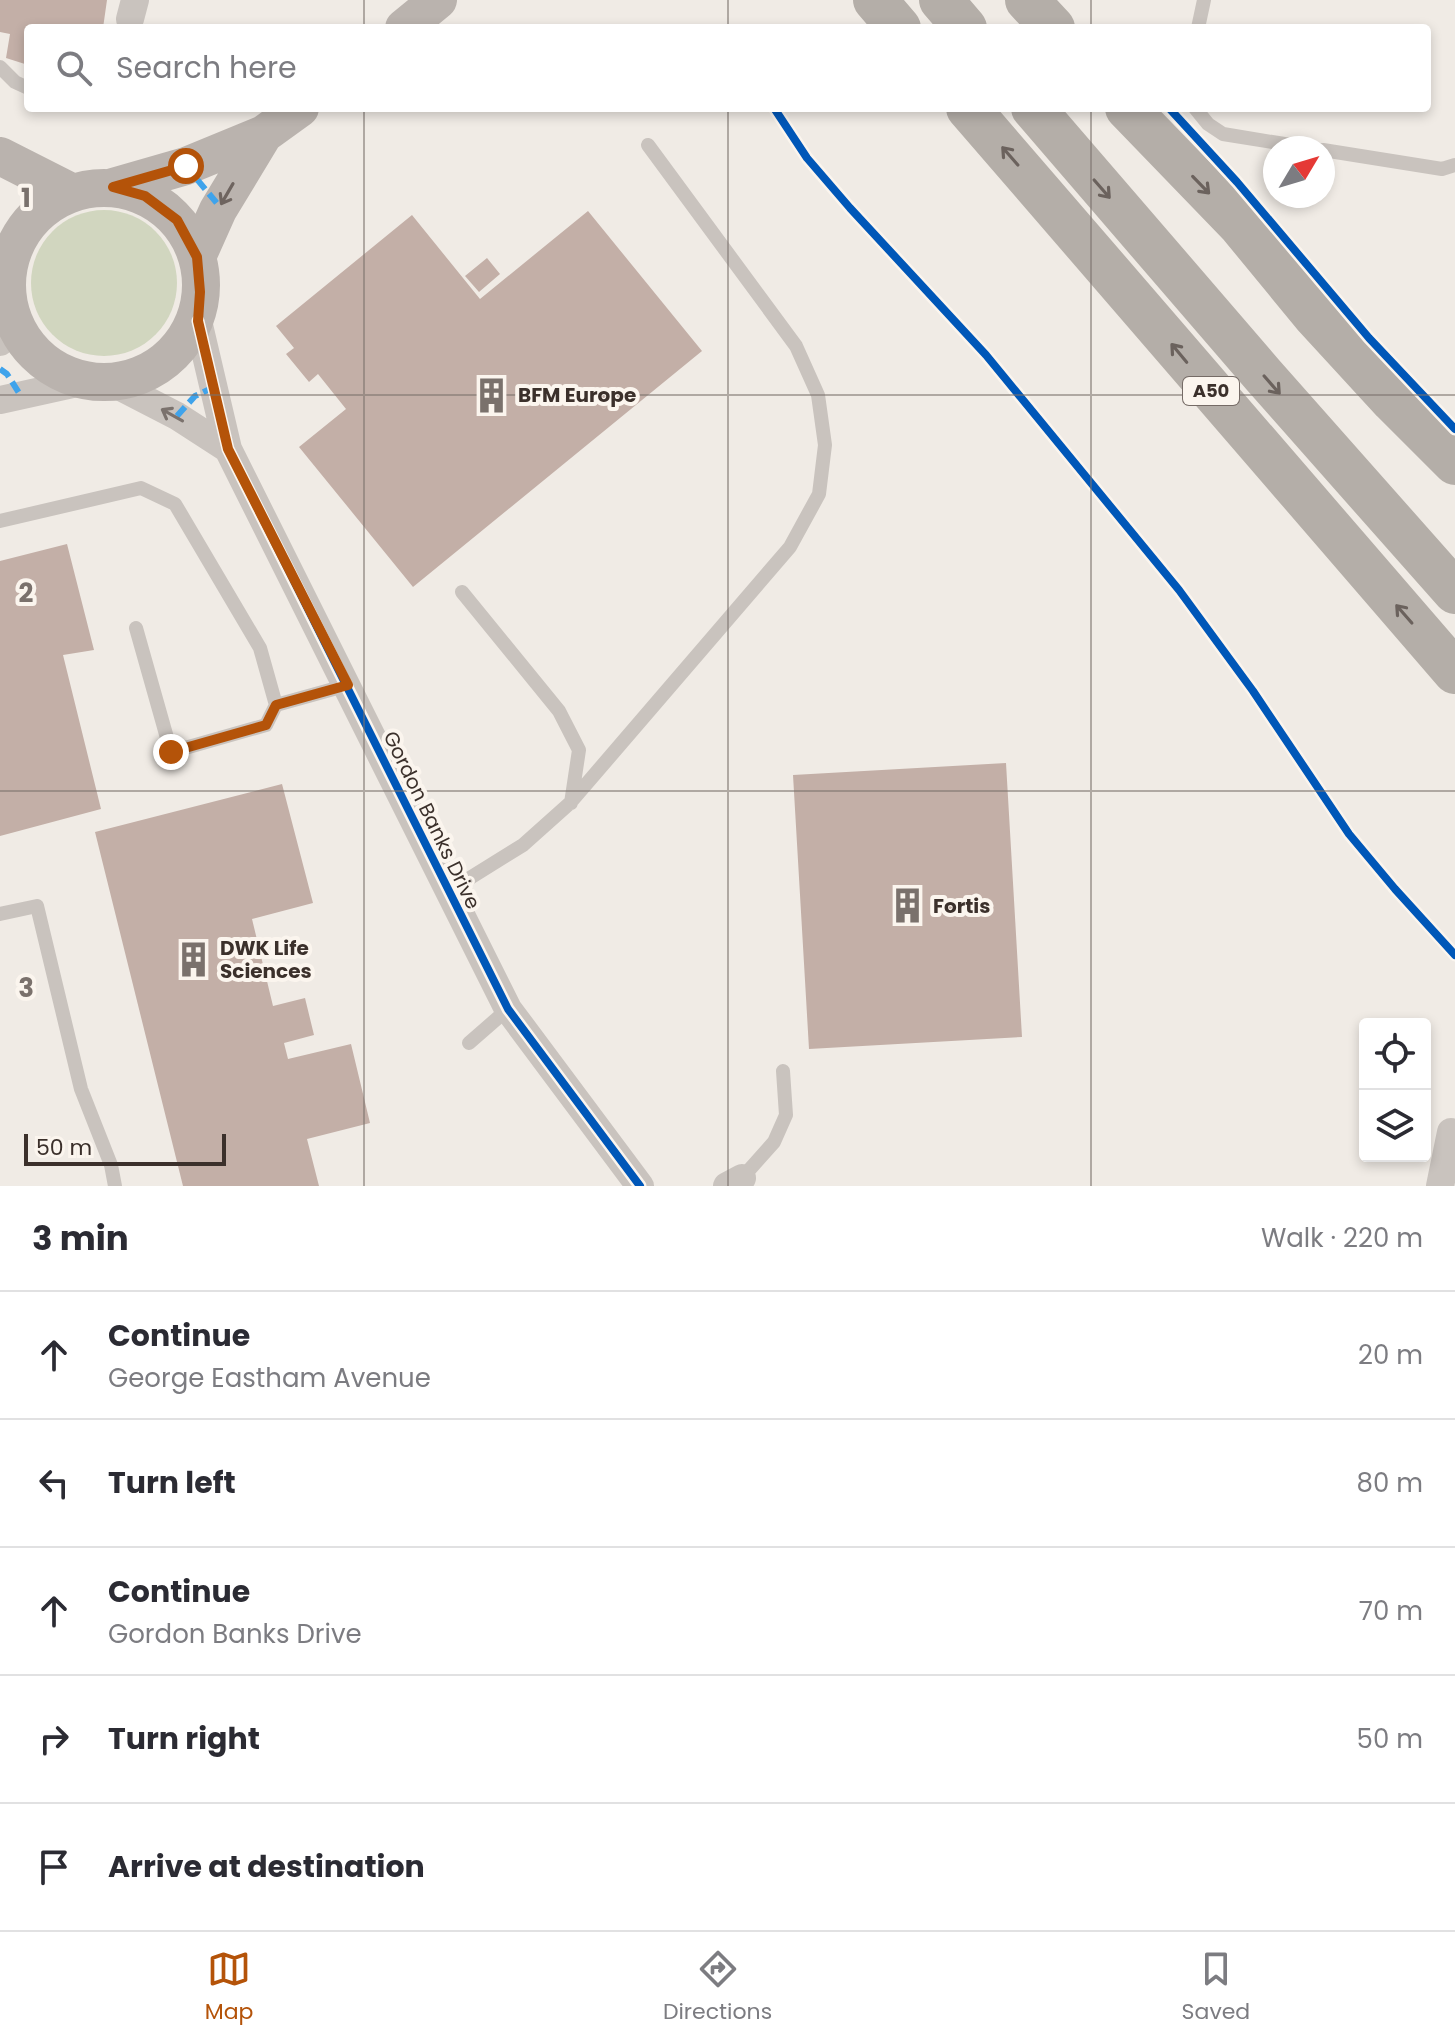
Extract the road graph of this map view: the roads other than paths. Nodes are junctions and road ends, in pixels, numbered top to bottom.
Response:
1 (438, 0) edge
2 (875, 0) edge
3 (941, 0) edge
4 (1027, 0) edge
5 (1204, 0) edge
6 (409, 24) edge
7 (896, 24) edge
8 (962, 24) edge
9 (1049, 24) edge
10 (1199, 24) edge
11 (0, 67) edge
12 (24, 86) edge
13 (294, 112) edge
14 (971, 112) edge
15 (1036, 112) edge
16 (1131, 112) edge
17 (1198, 112) edge
18 (264, 134) junction
19 (1263, 141) edge
20 (648, 145) dead end
21 (1335, 152) edge
22 (0, 156) edge
23 (1455, 165) edge
24 (113, 187) junction
25 (71, 192) junction
26 (197, 257) junction
27 (6, 312) edge
28 (198, 321) junction
29 (100, 383) junction
30 (0, 400) edge
31 (1393, 401) junction
32 (228, 449) junction
33 (1455, 463) edge
34 (1455, 479) edge
35 (0, 521) edge
36 (462, 592) dead end
37 (1455, 592) edge
38 (136, 628) dead end
39 (1455, 672) edge
40 (348, 685) junction
41 (276, 705) junction
42 (570, 803) junction
43 (449, 891) junction
44 (0, 914) edge
45 (508, 1009) junction
46 (469, 1043) dead end
47 (783, 1071) dead end
48 (1451, 1132) dead end
49 (735, 1182) edge
50 (115, 1186) edge
51 (640, 1186) edge
52 (1440, 1186) edge

1 - 6 main road
2 - 7 highway
3 - 8 highway
4 - 9 highway
5 - 10 lane
11 - 12 lane
13 - 18 main road
39 -> 14 highway, A50
15 -> 37 highway, A50
16 -> 31 highway
17 - 19 lane
18 - 24 main road
18 -> 26 main road
20 - 42 lane
21 - 23 lane
22 - 25 main road
24 - 25 main road
24 - 26 main road
25 - 27 main road
26 - 28 main road
27 - 29 main road
28 - 29 main road
28 - 32 street, Gordon Banks Drive
29 - 30 street
32 -> 29 street
31 - 33 highway
31 - 34 highway
32 - 40 street, Gordon Banks Drive
35 - 41 lane
36 - 42 lane
38 - 41 lane
40 - 41 lane
40 - 43 street, Gordon Banks Drive
42 - 43 lane
43 - 45 street, Gordon Banks Drive
44 - 50 lane
45 - 46 lane
45 - 51 street, Gordon Banks Drive
47 - 49 lane
48 - 52 street

